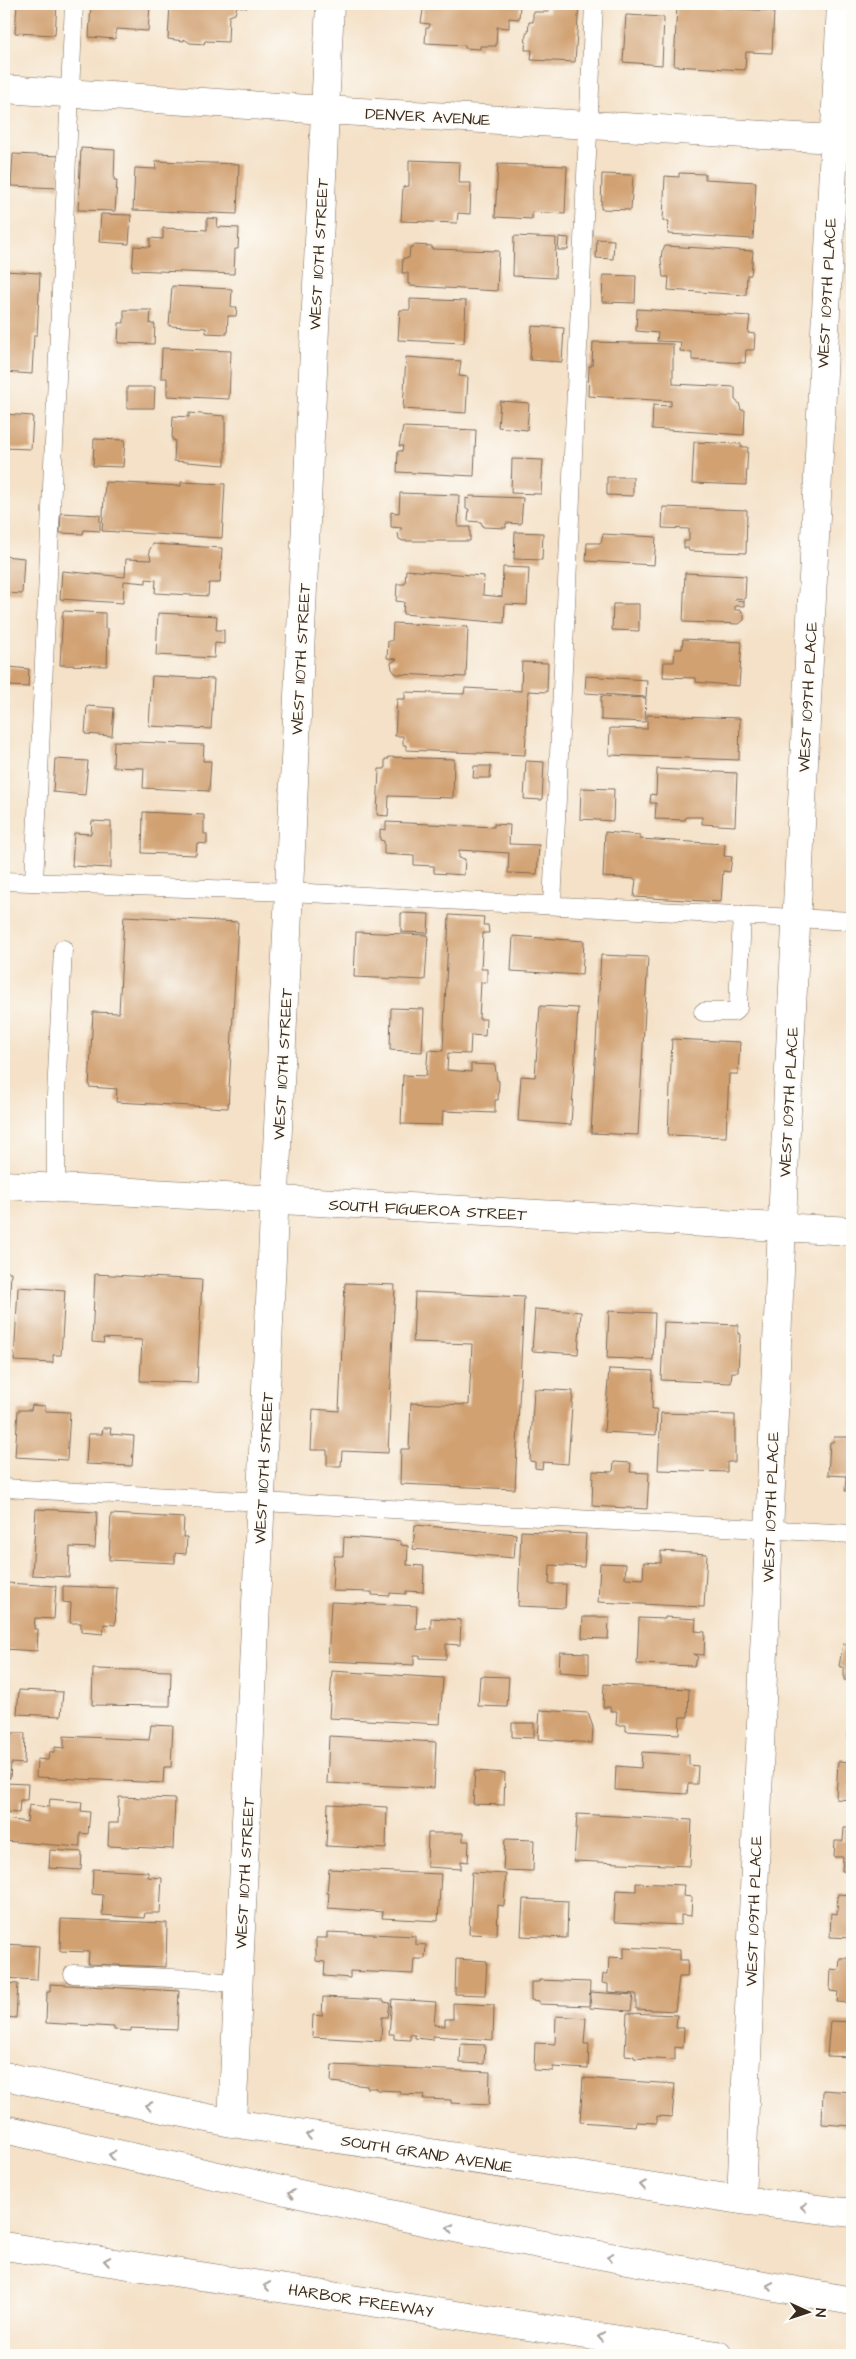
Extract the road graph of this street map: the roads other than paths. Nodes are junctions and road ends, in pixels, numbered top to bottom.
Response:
1 (74, 4) edge
2 (330, 4) edge
3 (594, 4) edge
4 (840, 4) edge
5 (4, 89) edge
6 (70, 93) junction
7 (325, 110) junction
8 (589, 125) junction
9 (843, 139) edge
10 (4, 881) edge
11 (34, 882) junction
12 (289, 892) junction
13 (552, 905) junction
14 (742, 915) junction
15 (796, 918) junction
16 (852, 921) edge
17 (63, 949) dead end
18 (703, 1012) dead end
19 (4, 1185) edge
20 (56, 1188) junction
21 (276, 1200) junction
22 (782, 1228) junction
23 (852, 1231) edge
24 (4, 1488) edge
25 (262, 1502) junction
26 (769, 1530) junction
27 (852, 1534) edge
28 (73, 1974) dead end
29 (239, 1984) junction
30 (4, 2076) edge
31 (232, 2123) junction
32 (4, 2129) edge
33 (741, 2200) junction
34 (852, 2213) edge
35 (4, 2246) edge
36 (852, 2301) edge
37 (718, 2355) edge

1 - 6 lane
2 - 7 main road, WEST 110TH STREET
3 - 8 lane
4 - 9 main road, WEST 109TH PLACE
5 - 6 main road, DENVER AVENUE
6 - 7 main road, DENVER AVENUE
6 - 11 lane
7 - 8 main road, DENVER AVENUE
7 - 12 main road, WEST 110TH STREET
8 - 9 main road, DENVER AVENUE
8 - 13 lane
9 - 15 main road, WEST 109TH PLACE
10 - 11 lane
11 - 12 lane
12 - 13 lane
12 - 21 main road, WEST 110TH STREET
13 - 14 lane
14 - 15 lane
14 - 18 lane
15 - 16 lane
15 - 22 main road, WEST 109TH PLACE
17 - 20 lane
19 - 20 main road, SOUTH FIGUEROA STREET
20 - 21 main road, SOUTH FIGUEROA STREET
21 - 22 main road, SOUTH FIGUEROA STREET
21 - 25 main road, WEST 110TH STREET
22 - 23 main road, SOUTH FIGUEROA STREET
22 - 26 main road, WEST 109TH PLACE
24 - 25 lane
25 - 26 lane
25 - 29 main road, WEST 110TH STREET
26 - 27 lane
26 - 33 main road, WEST 109TH PLACE
28 - 29 lane
29 - 31 main road, WEST 110TH STREET
31 -> 30 main road, SOUTH GRAND AVENUE
33 -> 31 main road, SOUTH GRAND AVENUE
36 -> 32 main road
34 -> 33 main road, SOUTH GRAND AVENUE
37 -> 35 main road, HARBOR FREEWAY

